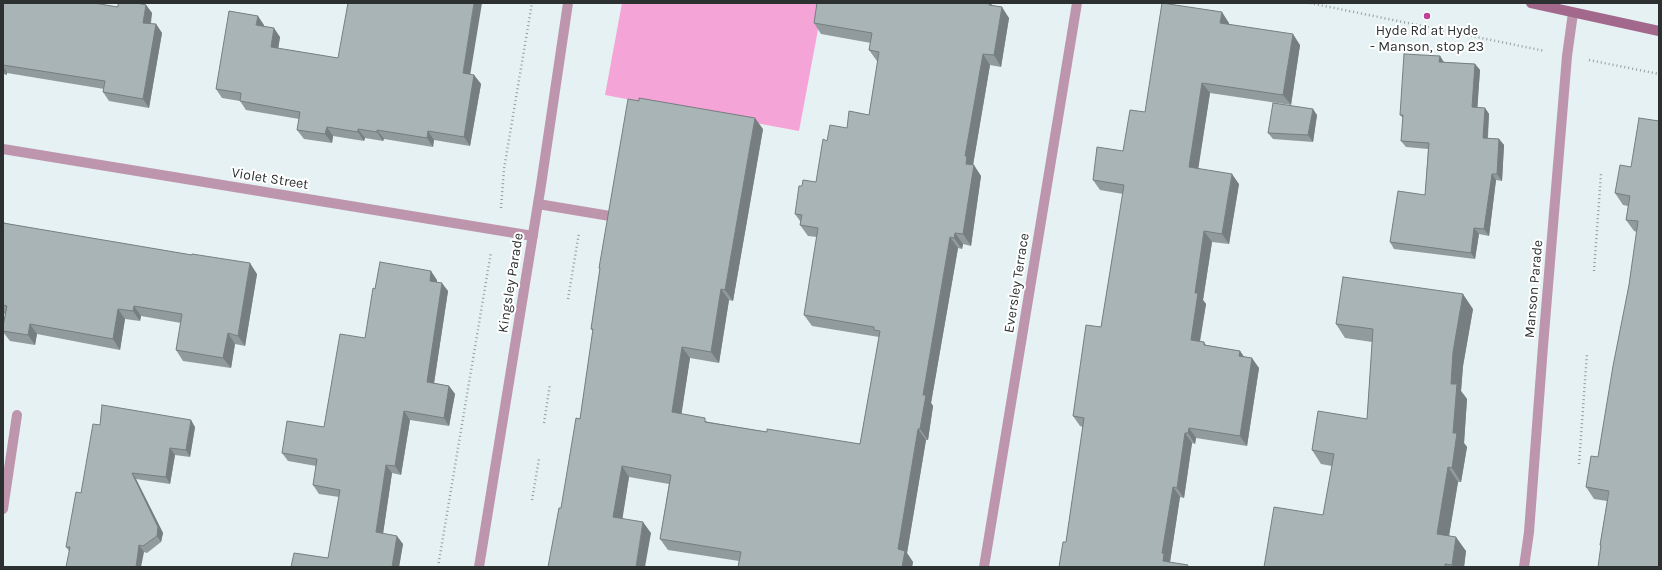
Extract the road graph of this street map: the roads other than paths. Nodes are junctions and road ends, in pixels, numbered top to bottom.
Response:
1 (568, 3) edge
2 (1077, 3) edge
3 (1531, 3) edge
4 (1572, 13) junction
5 (1659, 31) edge
6 (3, 149) edge
7 (538, 204) junction
8 (610, 216) edge
9 (533, 236) junction
10 (17, 415) dead end
11 (3, 509) edge
12 (479, 567) edge
13 (984, 567) edge
14 (1524, 567) edge

1 - 7 street, Kingsley Parade
2 - 13 street, Eversley Terrace
3 - 4 street
4 - 5 street
4 - 14 street, Manson Parade
6 - 9 street, Violet Street
7 - 8 street
7 - 9 street, Kingsley Parade
9 - 12 street, Kingsley Parade
10 - 11 street

